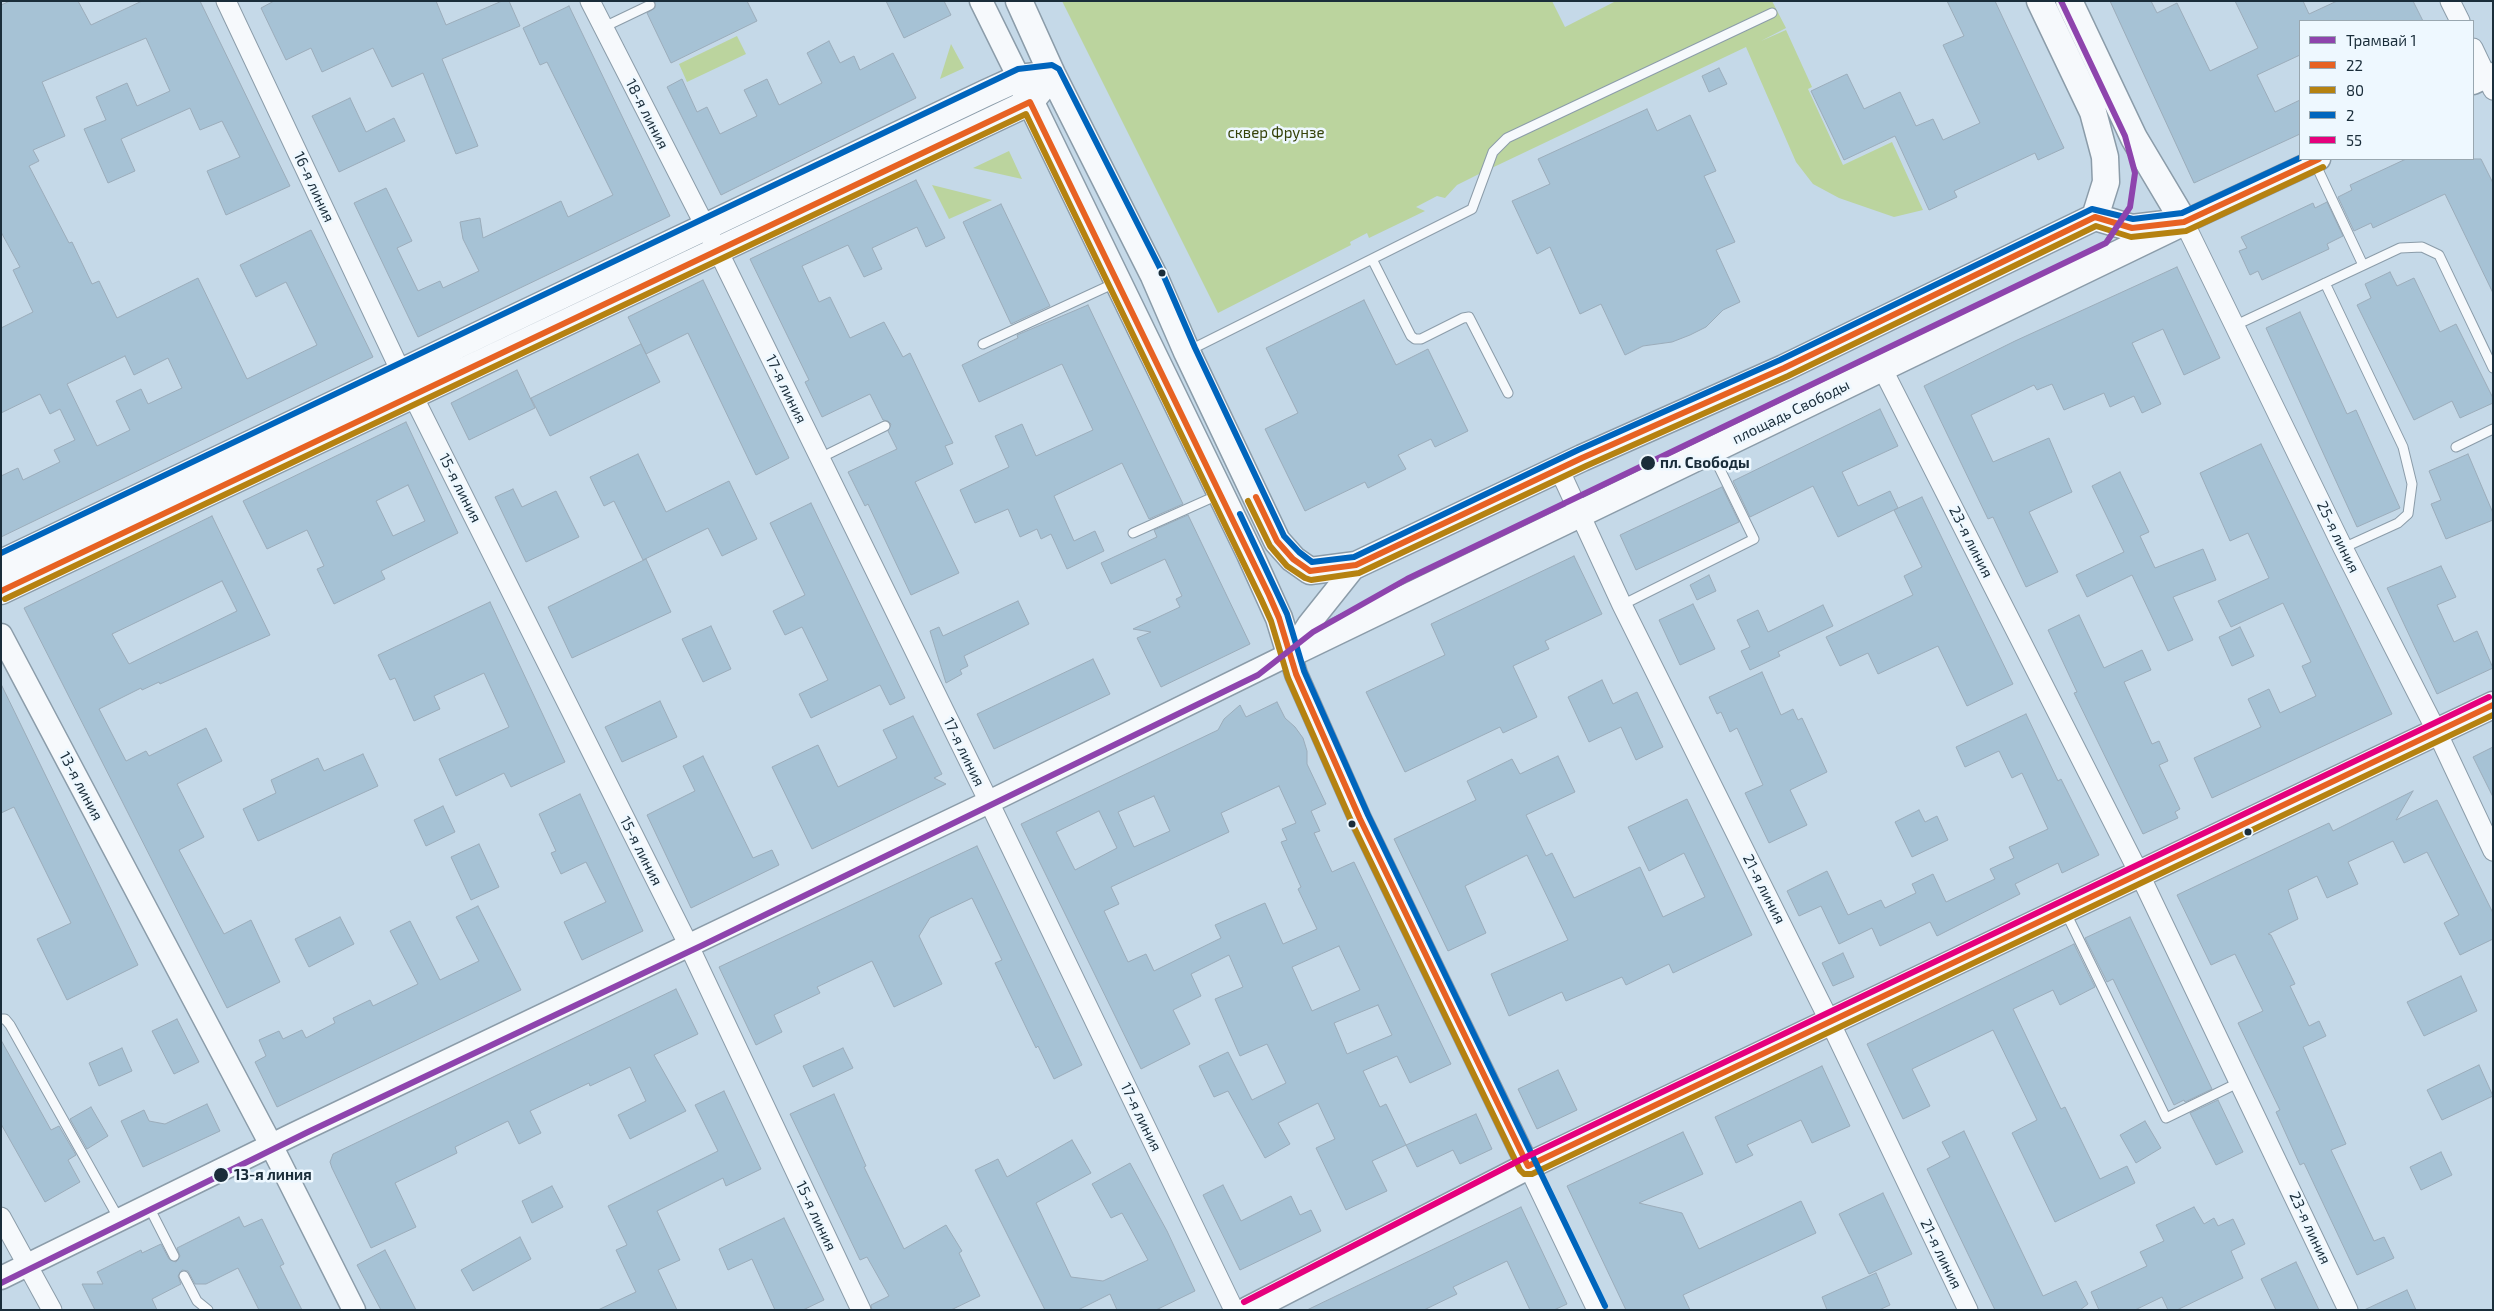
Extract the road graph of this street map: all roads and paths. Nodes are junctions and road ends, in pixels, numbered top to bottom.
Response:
1 (226, 1) edge
2 (590, 1) edge
3 (981, 1) edge
4 (1019, 1) edge
5 (2040, 1) edge
6 (2069, 1) edge
7 (2450, 1) edge
8 (650, 5) dead end
9 (1772, 13) dead end
10 (2460, 20) edge
11 (604, 27) junction
12 (2474, 51) edge
13 (1052, 74) junction
14 (1018, 78) junction
15 (2486, 81) edge
16 (1030, 102) junction
17 (2317, 160) edge
18 (2095, 217) junction
19 (2184, 222) junction
20 (705, 227) junction
21 (717, 250) junction
22 (1372, 259) junction
23 (2363, 265) junction
24 (1118, 282) junction
25 (2325, 283) junction
26 (2236, 325) junction
27 (984, 344) dead end
28 (1187, 352) junction
29 (1882, 368) junction
30 (2493, 368) edge
31 (401, 372) junction
32 (1508, 393) dead end
33 (413, 395) junction
34 (885, 426) dead end
35 (2493, 428) edge
36 (2456, 447) dead end
37 (1710, 450) junction
38 (820, 458) junction
39 (1559, 469) junction
40 (1220, 494) junction
41 (1579, 513) junction
42 (1133, 533) dead end
43 (2343, 548) junction
44 (1, 563) edge
45 (1356, 565) junction
46 (1, 591) edge
47 (1622, 605) junction
48 (1, 635) edge
49 (1290, 654) junction
50 (2493, 705) edge
51 (2437, 732) junction
52 (989, 802) junction
53 (2493, 851) edge
54 (2139, 873) junction
55 (2064, 909) junction
56 (689, 946) junction
57 (1, 1019) edge
58 (1830, 1022) junction
59 (2240, 1082) junction
60 (272, 1146) junction
61 (1528, 1166) junction
62 (148, 1205) junction
63 (1, 1217) edge
64 (119, 1219) junction
65 (174, 1256) dead end
66 (28, 1265) junction
67 (184, 1276) dead end
68 (1, 1278) edge
69 (52, 1310) edge
70 (208, 1310) edge
71 (354, 1310) edge
72 (861, 1310) edge
73 (1234, 1310) edge
74 (1248, 1310) edge
75 (1597, 1310) edge
76 (1968, 1310) edge
77 (2348, 1310) edge

1 - 31 street, 16-я линия
2 - 11 street, 18-я линия
3 - 14 street
4 - 13 main road
5 - 18 main road
6 - 19 main road
7 - 10 street
8 - 11 lane
9 - 22 lane
11 - 20 street, 18-я линия
12 - 15 street
13 - 14 main road
13 - 16 main road
13 - 28 main road
14 - 16 main road
14 - 20 main road
16 - 21 main road
16 - 24 main road
17 - 19 street
17 - 23 lane
18 - 19 main road
18 - 39 main road
19 - 26 street, 25-я линия
19 - 29 main road, площадь Свободы
20 - 21 street, 18-я линия
20 - 31 main road
21 - 33 main road
21 - 38 street, 17-я линия
22 - 28 lane
22 - 32 lane
23 - 25 lane
23 - 30 lane
24 - 27 lane
24 - 40 main road
25 - 26 lane
25 - 43 lane
26 - 43 street, 25-я линия
28 - 45 main road
29 - 37 main road, площадь Свободы
29 - 54 street, 23-я линия
31 - 33 street, 16-я линия
31 - 44 main road
33 - 46 main road
33 - 56 street, 15-я линия
34 - 38 lane
35 - 36 lane
37 - 41 main road, площадь Свободы
37 - 47 lane
38 - 52 street, 17-я линия
39 - 41 street, 21-я линия
39 - 45 main road
40 - 42 lane
40 - 49 main road
41 - 47 street, 21-я линия
41 - 49 main road, площадь Свободы
43 - 51 street, 25-я линия
45 - 49 street
47 - 58 street, 21-я линия
48 - 60 street, 13-я линия
49 - 52 street
49 - 61 street
50 - 51 main road
51 - 53 street, 25-я линия
51 - 54 main road
52 - 56 street
52 - 73 street, 17-я линия
54 - 55 main road
54 - 59 street, 23-я линия
55 - 58 main road
55 - 59 lane
56 - 60 street
56 - 72 street, 15-я линия
57 - 64 lane
58 - 61 main road
58 - 76 street, 21-я линия
59 - 77 street, 23-я линия
60 - 62 street
60 - 71 street, 13-я линия
61 - 74 main road
61 - 75 street
62 - 64 street
62 - 65 lane
63 - 66 street
64 - 66 street
66 - 68 street
66 - 69 street
67 - 70 lane

